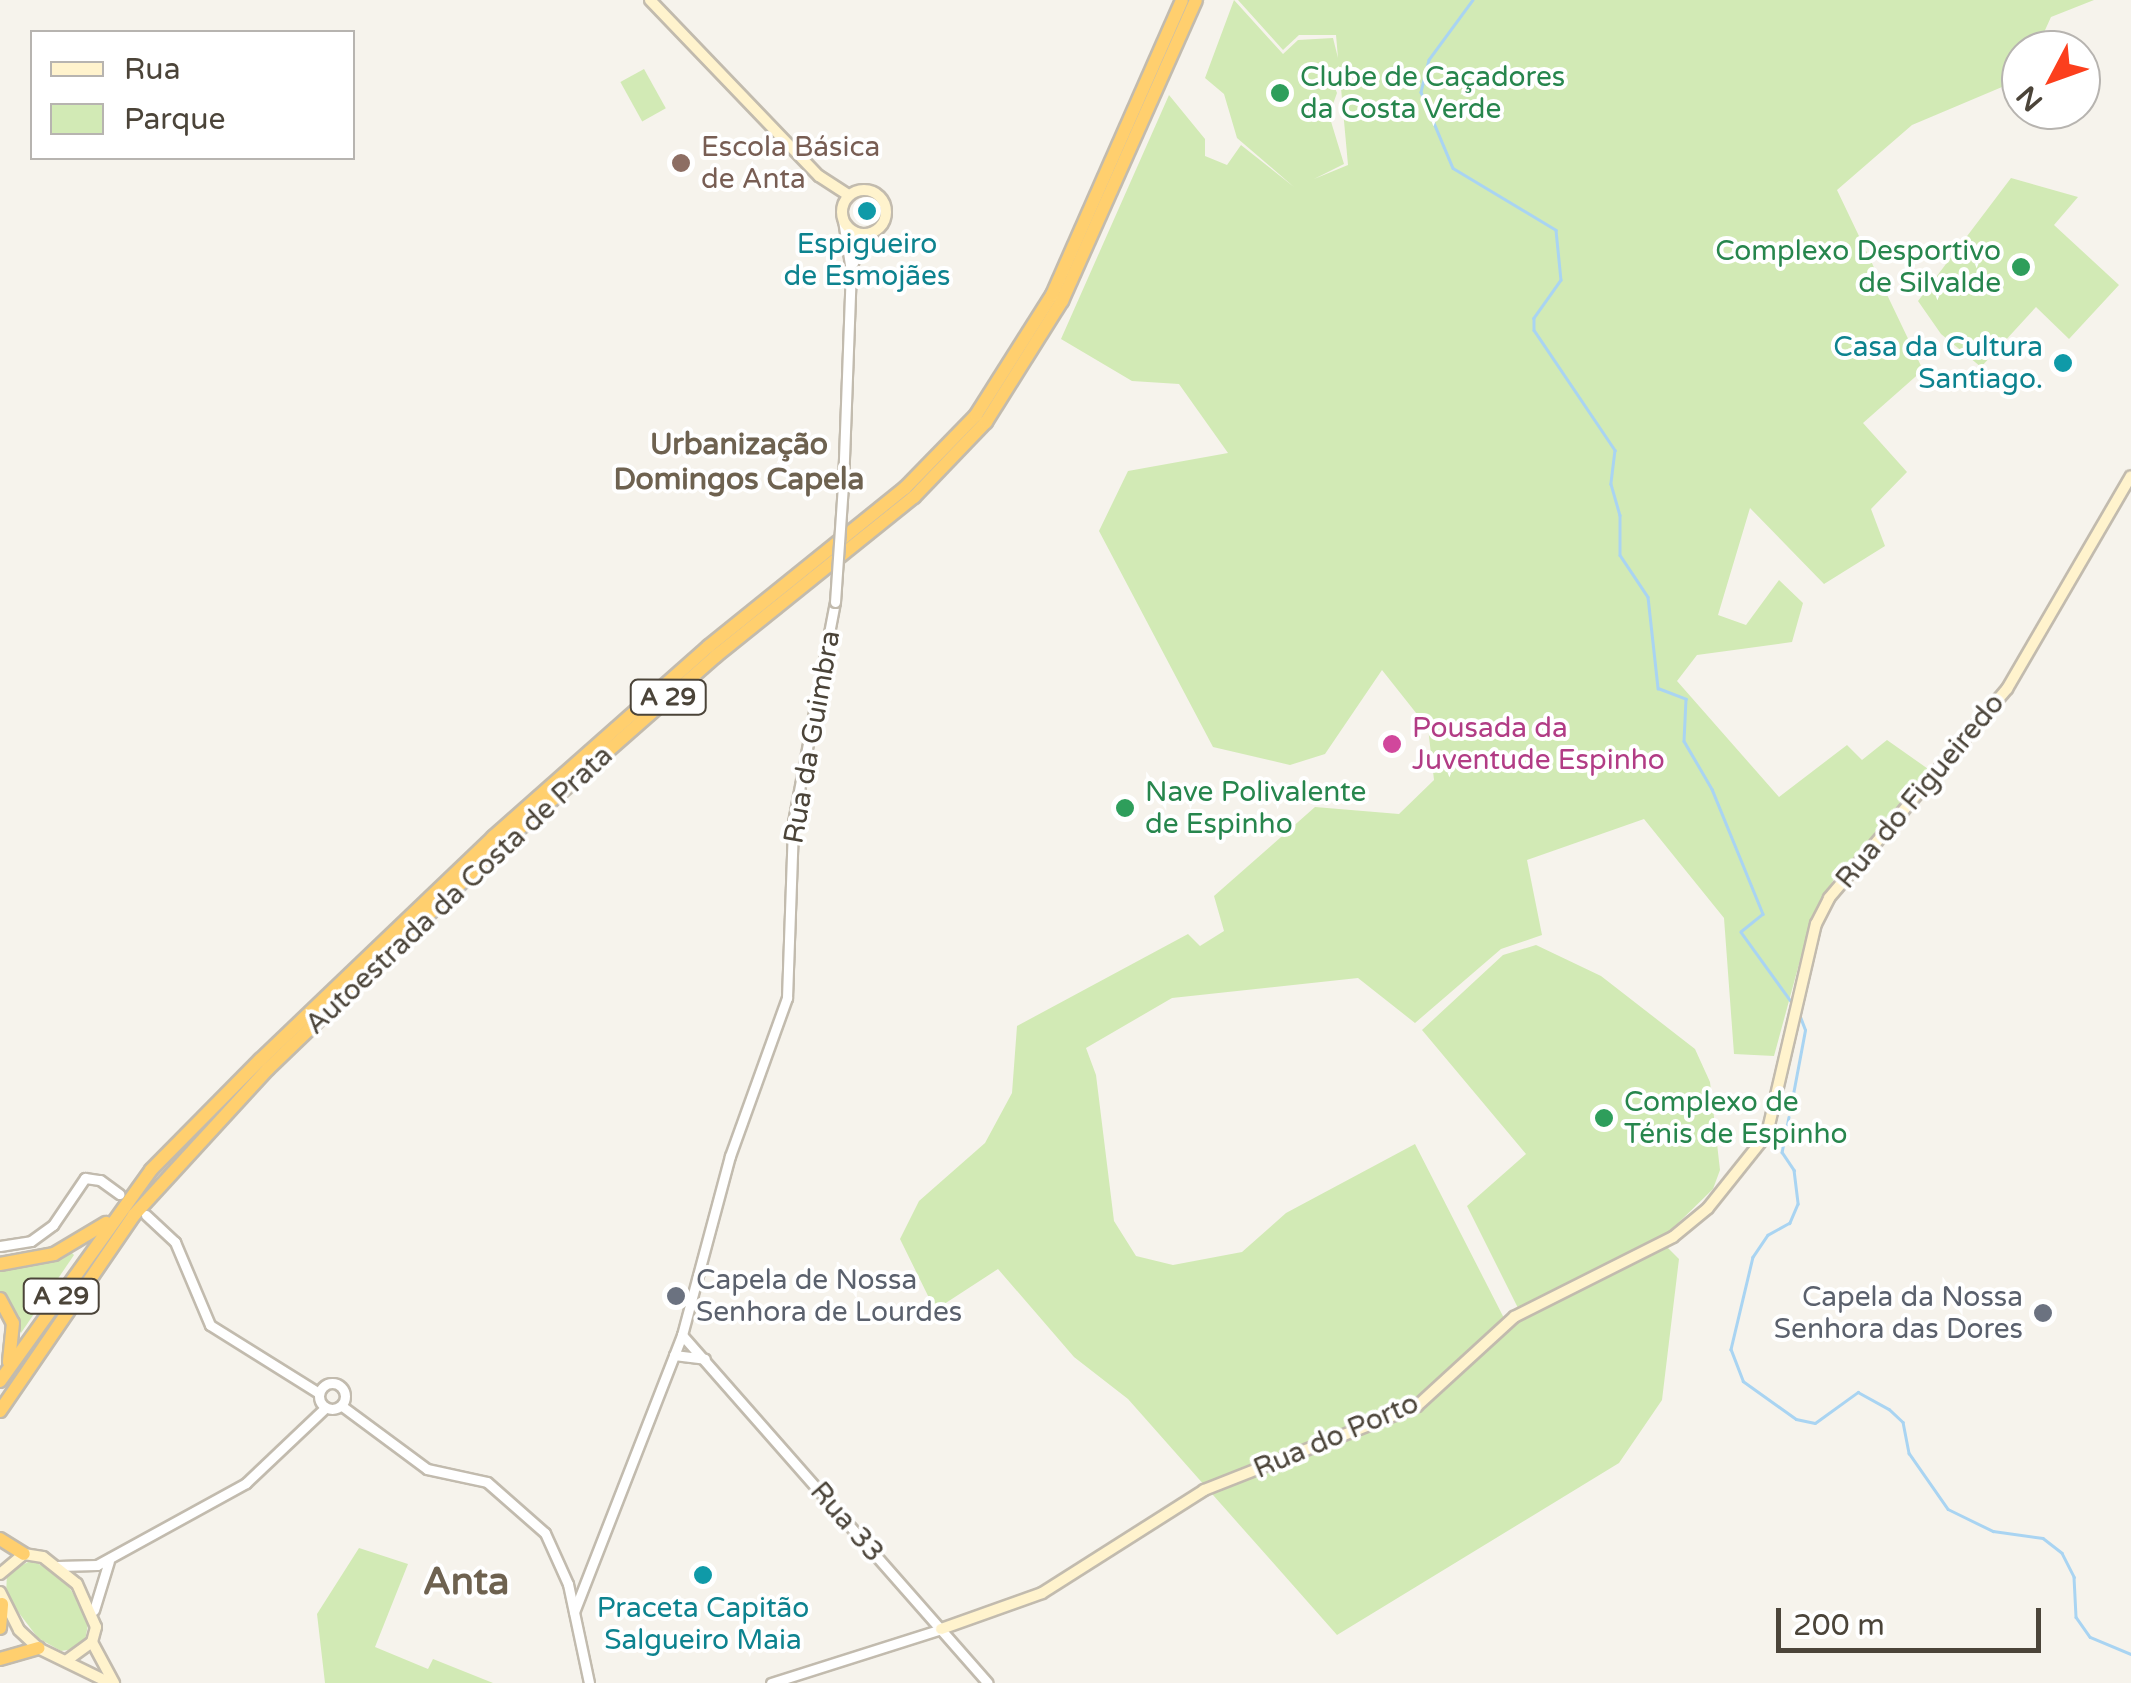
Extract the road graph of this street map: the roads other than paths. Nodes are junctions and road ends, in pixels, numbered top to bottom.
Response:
1 (650, 0) edge
2 (1182, 0) edge
3 (1196, 0) edge
4 (1166, 55) junction
5 (1147, 98) junction
6 (828, 185) junction
7 (848, 196) junction
8 (842, 215) junction
9 (872, 233) junction
10 (851, 271) junction
11 (2131, 476) edge
12 (119, 1194) dead end
13 (1708, 1208) joint
14 (146, 1215) dead end
15 (112, 1219) junction
16 (0, 1246) edge
17 (0, 1264) edge
18 (0, 1298) edge
19 (682, 1335) junction
20 (674, 1354) junction
21 (708, 1360) junction
22 (3, 1376) edge
23 (319, 1393) junction
24 (342, 1406) junction
25 (325, 1408) junction
26 (0, 1411) edge
27 (0, 1539) edge
28 (24, 1554) junction
29 (111, 1558) junction
30 (58, 1566) junction
31 (562, 1568) junction
32 (586, 1572) junction
33 (0, 1574) edge
34 (568, 1584) junction
35 (583, 1584) junction
36 (1, 1598) edge
37 (94, 1610) junction
38 (574, 1612) junction
39 (0, 1628) edge
40 (942, 1629) junction
41 (92, 1642) junction
42 (38, 1648) junction
43 (0, 1659) edge
44 (67, 1660) junction
45 (112, 1683) edge
46 (590, 1683) edge
47 (771, 1683) edge
48 (988, 1683) edge

1 - 6 main road
2 - 4 highway, Autoestrada da Costa de Prata / A 29
3 - 4 highway, Autoestrada da Costa de Prata / A 29
4 - 5 highway, Autoestrada da Costa de Prata / A 29
5 - 15 highway, Autoestrada da Costa de Prata / A 29
5 - 26 highway, Autoestrada da Costa de Prata / A 29
6 - 7 main road
6 - 8 main road
7 - 8 main road
7 - 9 main road
8 - 9 main road
8 - 10 street, Rua da Guimbra
9 - 10 street, Rua da Guimbra
10 - 19 street, Rua da Guimbra, bridge
11 - 13 main road, Rua do Figueiredo
12 - 16 street
13 - 40 main road, Rua do Porto
14 - 23 street
15 - 17 highway
15 - 22 highway, Autoestrada da Costa de Prata / A 29
18 - 22 highway, A 29
19 - 20 street, Rua da Guimbra
19 - 21 street, Rua 33
20 - 21 street
20 - 32 street, Rua da Guimbra
21 - 40 street, Rua 33
23 - 24 street
23 - 25 street
24 - 25 street
24 - 31 street
25 - 29 street
27 - 28 highway
28 - 30 main road
28 - 33 main road
29 - 30 street
29 - 37 street
30 - 37 main road
31 - 32 street
31 - 34 street
32 - 35 street, Rua da Guimbra
34 - 35 street
34 - 38 street
35 - 38 street, Rua da Guimbra
36 - 39 highway
36 - 42 main road
37 - 41 main road
38 - 46 street
40 - 47 street
40 - 48 street, Rua 33
41 - 44 main road
41 - 45 main road
42 - 43 highway
42 - 44 main road
44 - 45 main road

